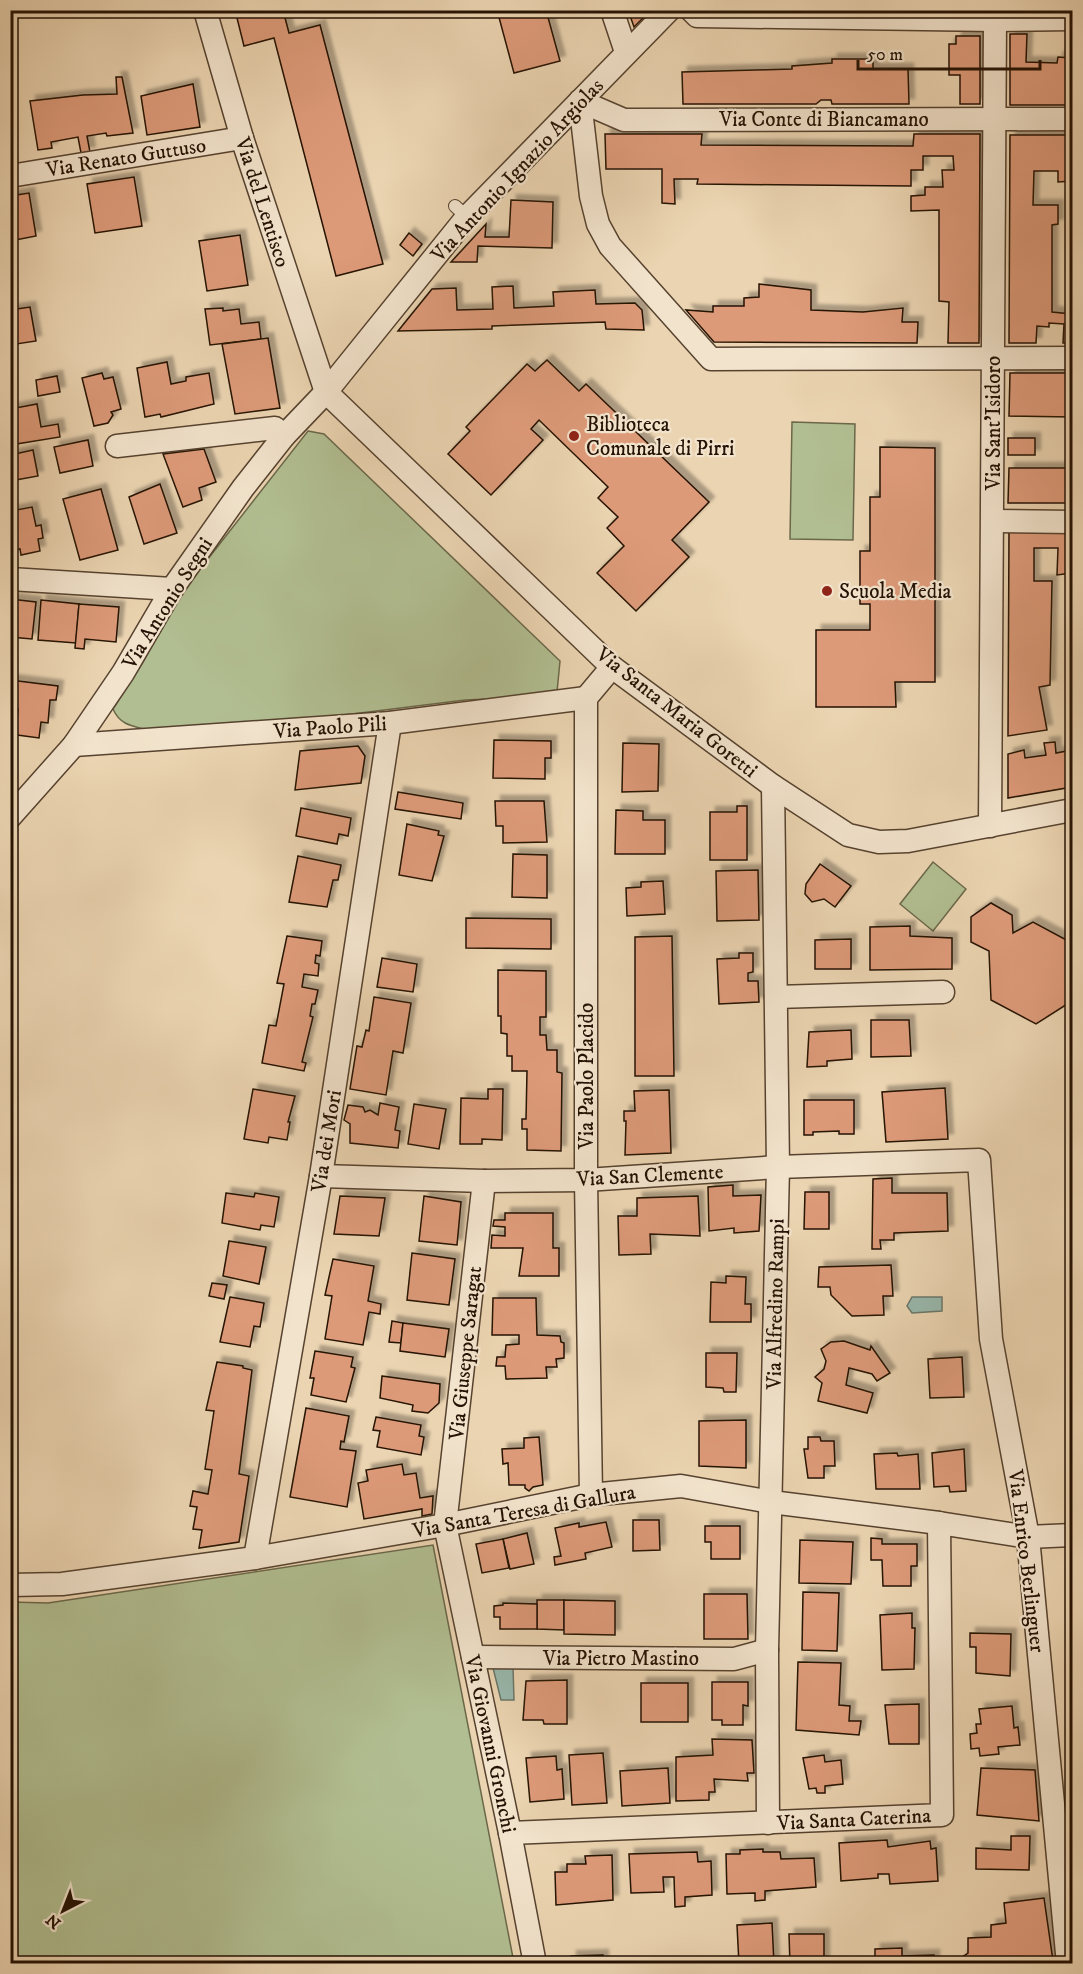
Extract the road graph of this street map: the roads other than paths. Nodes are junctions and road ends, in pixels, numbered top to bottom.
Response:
1 (205, 10) edge
2 (612, 10) edge
3 (669, 10) edge
4 (692, 10) edge
5 (1072, 19) edge
6 (995, 20) junction
7 (626, 52) junction
8 (580, 101) junction
9 (994, 118) junction
10 (1072, 119) edge
11 (242, 138) junction
12 (10, 176) edge
13 (993, 358) junction
14 (1072, 358) edge
15 (326, 392) junction
16 (284, 436) junction
17 (117, 446) dead end
18 (993, 521) junction
19 (1072, 522) edge
20 (10, 579) edge
21 (172, 589) junction
22 (612, 667) junction
23 (586, 698) junction
24 (390, 723) junction
25 (74, 745) junction
26 (773, 786) junction
27 (1072, 810) edge
28 (10, 817) edge
29 (990, 826) junction
30 (943, 992) dead end
31 (776, 997) junction
32 (979, 1160) joint
33 (778, 1167) junction
34 (321, 1176) junction
35 (586, 1180) junction
36 (484, 1181) junction
37 (591, 1494) junction
38 (771, 1502) junction
39 (939, 1523) junction
40 (446, 1525) junction
41 (1072, 1535) edge
42 (1029, 1537) junction
43 (255, 1558) junction
44 (10, 1585) edge
45 (767, 1650) junction
46 (473, 1657) junction
47 (768, 1822) junction
48 (510, 1833) junction
49 (535, 1964) edge
50 (1068, 1964) edge

1 - 11 street, Via del Lentisco
2 - 7 street
3 - 7 street, Via Antonio Ignazio Argiolas
4 - 6 street
5 - 6 street
6 - 9 street, Via Sant'Isidoro
7 - 8 street, Via Antonio Ignazio Argiolas
8 - 9 street, Via Conte di Biancamano
8 - 13 street
8 - 15 street, Via Antonio Ignazio Argiolas
9 - 10 street, Via Conte di Biancamano
9 - 13 street, Via Sant'Isidoro
11 - 12 street, Via Renato Guttuso
11 - 15 street, Via del Lentisco
13 - 14 street
13 - 18 street, Via Sant'Isidoro
15 - 16 street, Via Antonio Segni
15 - 22 street, Via Santa Maria Goretti
16 - 17 street
16 - 21 street, Via Antonio Segni
18 - 19 street
18 - 29 street, Via Sant'Isidoro
20 - 21 street
21 - 25 street, Via Antonio Segni
22 - 23 street
22 - 26 street, Via Santa Maria Goretti
23 - 24 street, Via Paolo Pili
23 - 35 street, Via Paolo Placido
24 - 25 street, Via Paolo Pili
24 - 34 street, Via dei Mori
25 - 28 street, Via Antonio Segni
26 - 29 street, Via Santa Maria Goretti
26 - 31 street, Via Alfredino Rampi
27 - 29 street, Via Santa Maria Goretti
30 - 31 street
31 - 33 street, Via Alfredino Rampi
32 - 33 street, Via San Clemente
32 - 42 street, Via Enrico Berlinguer
33 - 35 street, Via San Clemente
33 - 38 street, Via Alfredino Rampi
34 - 36 street, Via San Clemente
34 - 43 street, Via dei Mori
35 - 36 street, Via San Clemente
35 - 37 street, Via Paolo Placido
36 - 40 street, Via Giuseppe Saragat
37 - 38 street, Via Santa Teresa di Gallura
37 - 40 street, Via Santa Teresa di Gallura
38 - 39 street, Via Santa Teresa di Gallura
38 - 45 street, Via Alfredino Rampi
39 - 42 street, Via Santa Teresa di Gallura
39 - 47 street, Via Santa Caterina
40 - 43 street, Via Santa Teresa di Gallura
40 - 46 street, Via Giovanni Gronchi
41 - 42 street, Via Santa Teresa di Gallura
42 - 50 street, Via Enrico Berlinguer
43 - 44 street, Via Santa Teresa di Gallura
45 - 46 street, Via Pietro Mastino
45 - 47 street, Via Alfredino Rampi
46 - 48 street, Via Giovanni Gronchi
47 - 48 street, Via Santa Caterina
48 - 49 street, Via Giovanni Gronchi

